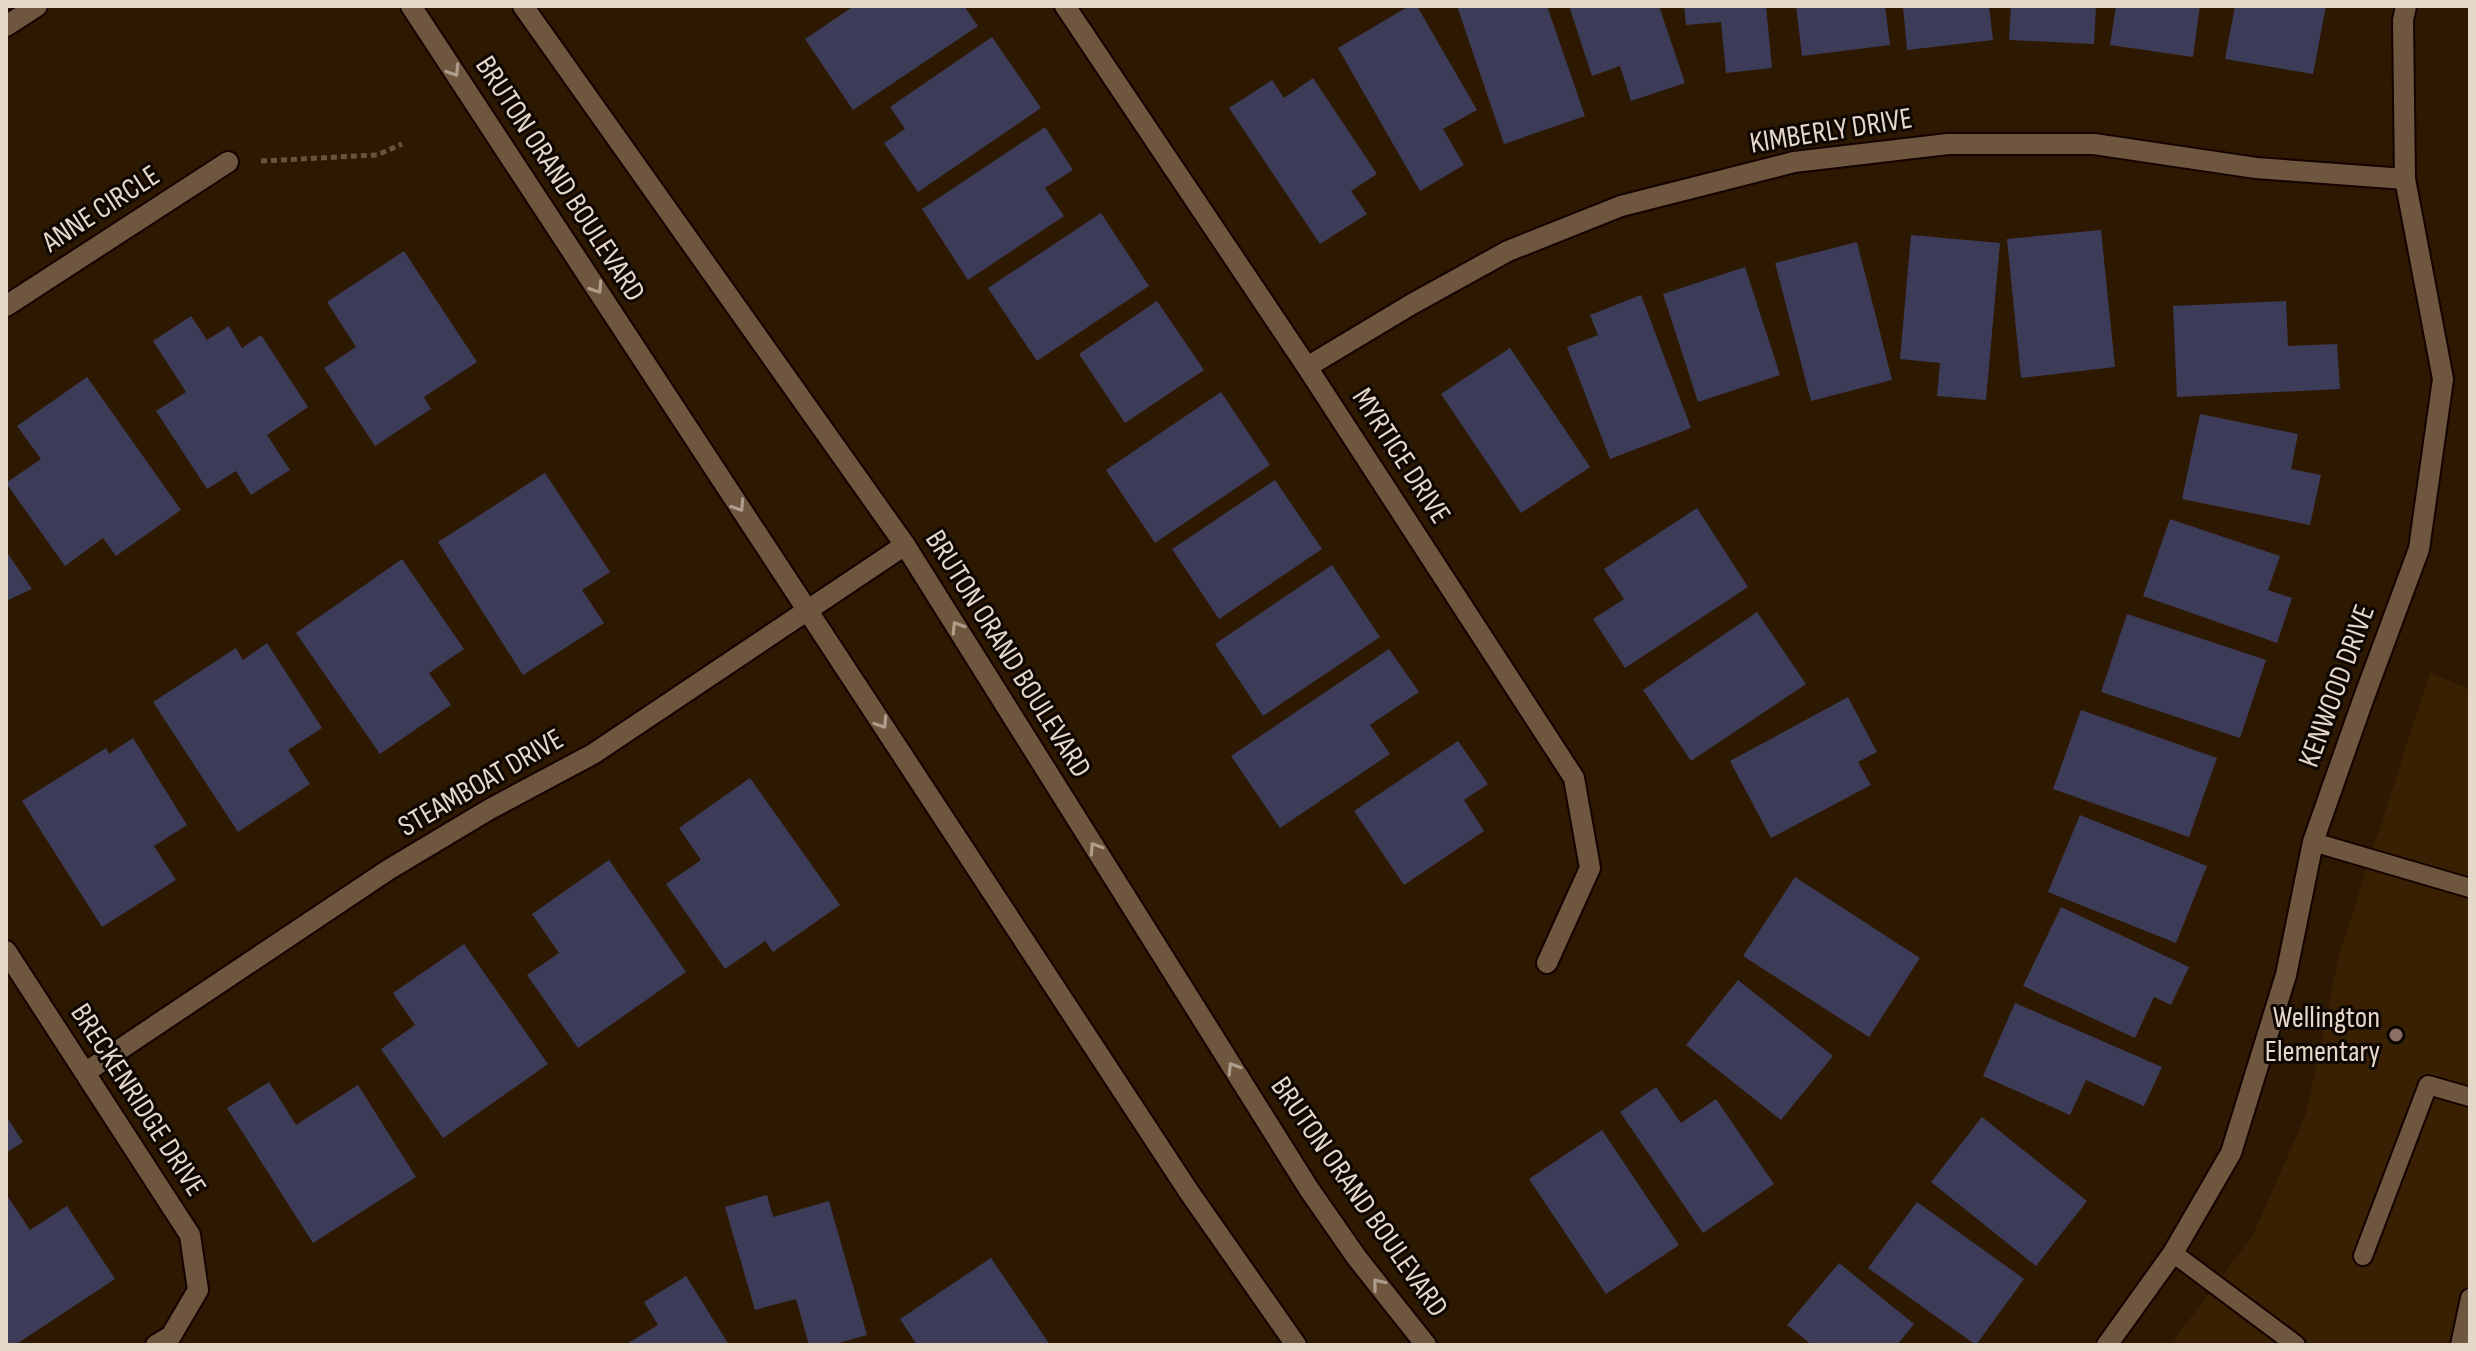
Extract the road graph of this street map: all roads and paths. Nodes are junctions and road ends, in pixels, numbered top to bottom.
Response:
1 (37, 6) edge
2 (411, 6) edge
3 (523, 6) edge
4 (1065, 6) edge
5 (2406, 6) edge
6 (6, 26) edge
7 (402, 144) dead end
8 (228, 162) joint
9 (2405, 179) junction
10 (6, 306) edge
11 (1307, 367) junction
12 (905, 545) junction
13 (808, 610) junction
14 (2313, 842) junction
15 (2470, 888) edge
16 (6, 951) edge
17 (1547, 963) dead end
18 (86, 1072) junction
19 (2470, 1097) edge
20 (2173, 1253) junction
21 (2363, 1256) dead end
22 (2470, 1298) edge
23 (156, 1345) edge
24 (1296, 1345) edge
25 (1426, 1345) edge
26 (2107, 1345) edge
27 (2296, 1345) edge
28 (2460, 1345) edge

1 - 6 street
2 -> 13 street, BRUTON ORAND BOULEVARD
3 - 12 street, BRUTON ORAND BOULEVARD
4 - 11 street, MYRTICE DRIVE
5 - 9 street, KENWOOD DRIVE
7 - 8 path
8 - 10 street, ANNE CIRCLE
9 - 11 street, KIMBERLY DRIVE
9 - 14 street, KENWOOD DRIVE
11 - 17 street, MYRTICE DRIVE
12 - 13 street, STEAMBOAT DRIVE
25 -> 12 street, BRUTON ORAND BOULEVARD
13 - 18 street, STEAMBOAT DRIVE
13 -> 24 street, BRUTON ORAND BOULEVARD
14 - 15 lane
14 - 20 street, KENWOOD DRIVE
16 - 18 street, BRECKENRIDGE DRIVE
18 - 23 street, BRECKENRIDGE DRIVE
19 - 21 lane
20 - 26 street, KENWOOD DRIVE
20 - 27 lane
22 - 28 lane

